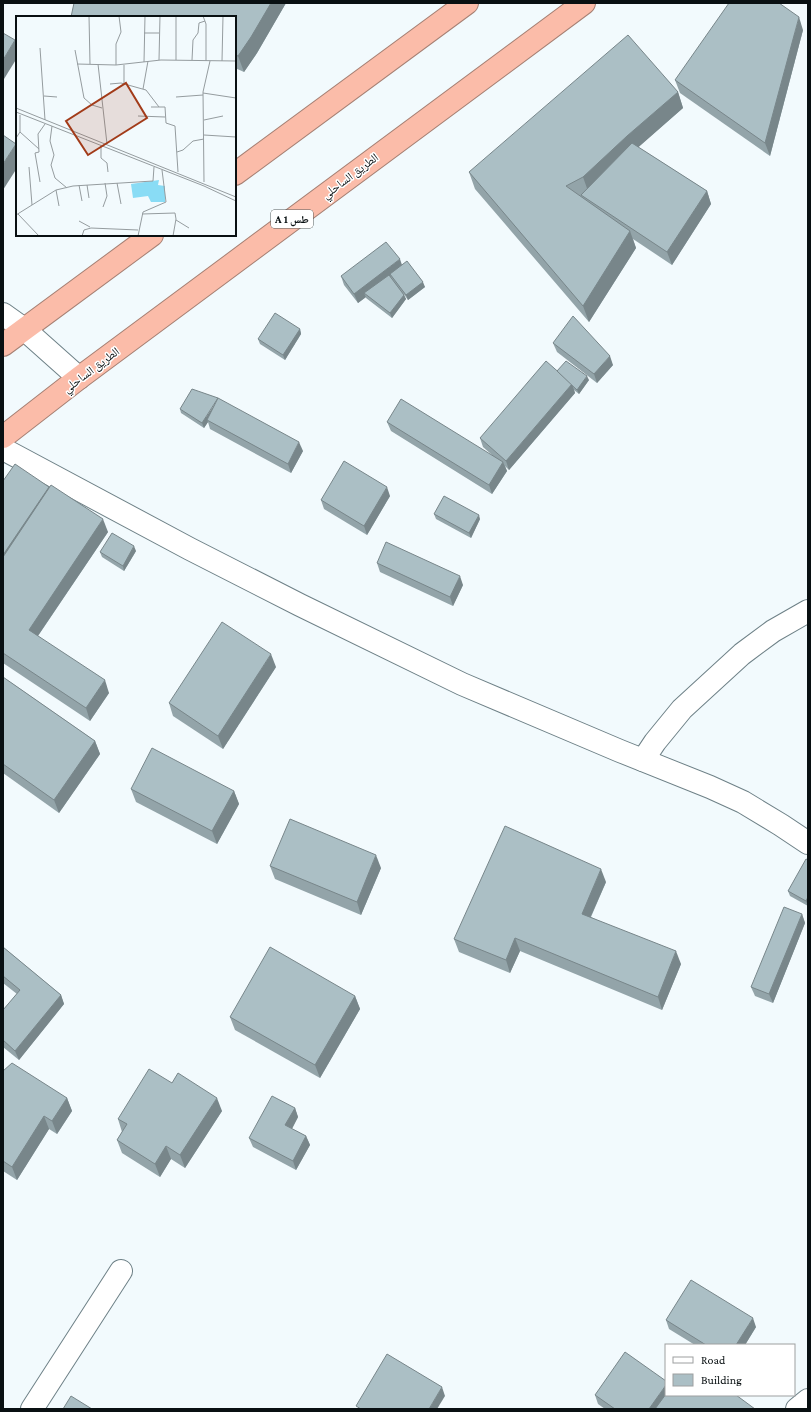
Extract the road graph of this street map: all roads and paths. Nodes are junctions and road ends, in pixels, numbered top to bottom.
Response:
1 (467, 3) edge
2 (584, 3) edge
3 (236, 173) edge
4 (151, 236) edge
5 (3, 314) edge
6 (24, 329) junction
7 (3, 345) edge
8 (79, 378) junction
9 (3, 438) edge
10 (3, 449) edge
11 (808, 611) edge
12 (643, 760) junction
13 (808, 843) edge
14 (122, 1271) dead end
15 (808, 1400) edge
16 (32, 1409) edge
17 (797, 1409) edge

1 - 3 highway
2 - 8 highway, الطريق الساحلي / A 1 طس
4 - 6 highway
5 - 6 street
6 - 7 highway
6 - 8 street
8 - 9 highway, الطريق الساحلي / A 1 طس
10 - 12 street
11 - 12 street
12 - 13 street
14 - 16 street
15 - 17 street

